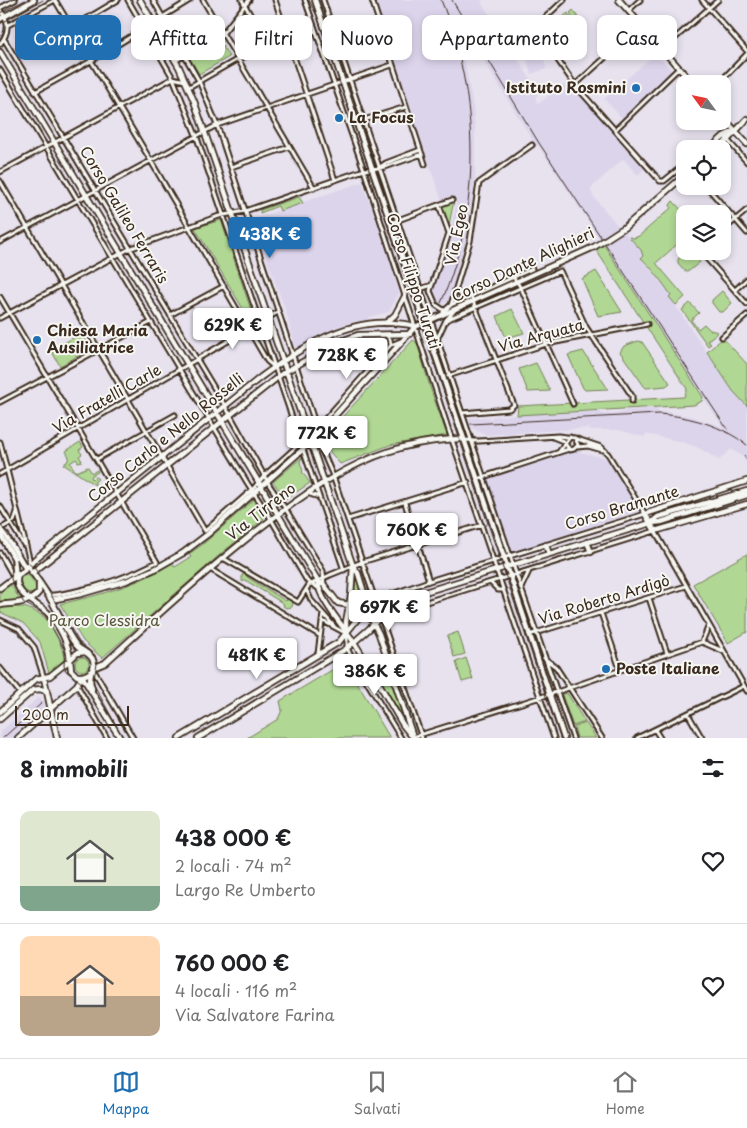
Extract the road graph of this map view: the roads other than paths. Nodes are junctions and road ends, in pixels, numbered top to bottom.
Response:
1 (15, 0) edge
2 (34, 0) edge
3 (55, 0) edge
4 (118, 0) edge
5 (128, 0) edge
6 (140, 0) edge
7 (153, 0) edge
8 (190, 0) edge
9 (203, 0) edge
10 (242, 0) edge
11 (249, 0) edge
12 (275, 0) edge
13 (305, 0) edge
14 (315, 0) edge
15 (323, 0) edge
16 (372, 0) edge
17 (564, 0) edge
18 (618, 0) edge
19 (640, 0) edge
20 (702, 0) edge
21 (718, 0) edge
22 (245, 6) junction
23 (709, 8) junction
24 (0, 9) edge
25 (628, 11) junction
26 (64, 15) edge
27 (93, 15) edge
28 (137, 15) edge
29 (148, 15) edge
30 (161, 15) edge
31 (165, 15) edge
32 (212, 15) edge
33 (250, 15) edge
34 (280, 15) edge
35 (632, 15) edge
36 (2, 17) edge
37 (8, 25) junction
38 (225, 31) edge
39 (315, 31) junction
40 (312, 32) edge
41 (225, 36) edge
42 (131, 37) edge
43 (677, 37) edge
44 (4, 40) junction
45 (0, 44) edge
46 (0, 52) edge
47 (747, 52) edge
48 (235, 54) edge
49 (163, 60) edge
50 (188, 60) edge
51 (236, 60) edge
52 (239, 60) edge
53 (295, 60) edge
54 (602, 60) edge
55 (673, 60) edge
56 (91, 61) junction
57 (175, 61) edge
58 (392, 64) junction
59 (680, 68) junction
60 (0, 70) edge
61 (686, 75) edge
62 (726, 75) edge
63 (1, 76) edge
64 (173, 78) junction
65 (349, 80) junction
66 (186, 81) junction
67 (199, 81) junction
68 (342, 82) junction
69 (333, 85) junction
70 (575, 85) junction
71 (189, 87) junction
72 (36, 92) junction
73 (306, 95) junction
74 (406, 107) junction
75 (119, 108) junction
76 (267, 108) junction
77 (364, 120) junction
78 (746, 123) edge
79 (217, 125) junction
80 (731, 126) edge
81 (614, 130) junction
82 (735, 130) junction
83 (206, 131) junction
84 (196, 135) junction
85 (63, 138) junction
86 (726, 138) junction
87 (723, 140) edge
88 (54, 142) junction
89 (747, 144) edge
90 (532, 145) dead end
91 (45, 147) junction
92 (289, 147) junction
93 (421, 152) junction
94 (150, 160) junction
95 (747, 162) edge
96 (425, 164) dead end
97 (230, 167) junction
98 (379, 167) junction
99 (372, 168) junction
100 (364, 170) junction
101 (676, 171) edge
102 (0, 172) edge
103 (335, 180) junction
104 (0, 181) edge
105 (676, 183) edge
106 (314, 188) junction
107 (95, 191) junction
108 (714, 195) edge
109 (86, 196) junction
110 (78, 200) junction
111 (452, 200) dead end
112 (439, 205) junction
113 (747, 210) edge
114 (245, 211) junction
115 (234, 214) junction
116 (224, 215) junction
117 (398, 220) junction
118 (736, 220) junction
119 (390, 223) junction
120 (731, 224) edge
121 (27, 227) junction
122 (189, 227) junction
123 (747, 233) edge
124 (0, 242) edge
125 (129, 248) junction
126 (121, 253) junction
127 (112, 258) junction
128 (708, 260) edge
129 (532, 269) dead end
130 (514, 278) junction
131 (747, 279) edge
132 (517, 283) junction
133 (432, 285) junction
134 (61, 286) junction
135 (224, 286) junction
136 (521, 288) junction
137 (420, 289) junction
138 (455, 290) junction
139 (735, 290) junction
140 (405, 296) junction
141 (471, 296) junction
142 (0, 297) edge
143 (465, 299) junction
144 (747, 304) edge
145 (451, 305) junction
146 (475, 305) junction
147 (445, 311) junction
148 (454, 311) junction
149 (278, 312) junction
150 (10, 313) junction
151 (170, 315) junction
152 (747, 315) edge
153 (268, 317) junction
154 (440, 317) junction
155 (0, 318) edge
156 (447, 319) junction
157 (431, 321) junction
158 (150, 322) junction
159 (259, 323) junction
160 (386, 323) junction
161 (425, 324) junction
162 (647, 324) dead end
163 (415, 327) junction
164 (249, 330) junction
165 (384, 333) junction
166 (410, 334) junction
167 (590, 334) junction
168 (438, 337) junction
169 (722, 337) dead end
170 (404, 340) junction
171 (546, 344) junction
172 (391, 345) junction
173 (99, 350) junction
174 (293, 355) junction
175 (197, 360) junction
176 (497, 360) junction
177 (283, 361) junction
178 (188, 365) junction
179 (296, 365) junction
180 (274, 367) junction
181 (180, 370) junction
182 (286, 371) junction
183 (279, 376) junction
184 (450, 376) junction
185 (48, 377) junction
186 (443, 378) junction
187 (128, 399) junction
188 (632, 401) dead end
189 (0, 402) edge
190 (573, 404) dead end
191 (225, 406) junction
192 (217, 413) junction
193 (462, 413) junction
194 (175, 415) dead end
195 (230, 415) junction
196 (210, 419) junction
197 (222, 422) junction
198 (79, 428) junction
199 (215, 428) junction
200 (316, 428) junction
201 (146, 431) junction
202 (308, 436) junction
203 (316, 437) junction
204 (552, 437) junction
205 (570, 437) junction
206 (577, 439) junction
207 (452, 440) junction
208 (464, 440) junction
209 (472, 440) junction
210 (0, 442) edge
211 (311, 442) junction
212 (300, 443) junction
213 (565, 444) junction
214 (577, 447) junction
215 (569, 449) junction
216 (303, 450) junction
217 (605, 451) junction
218 (559, 452) junction
219 (162, 457) junction
220 (97, 459) junction
221 (166, 465) junction
222 (8, 470) junction
223 (0, 474) edge
224 (265, 475) junction
225 (334, 476) junction
226 (484, 477) junction
227 (478, 480) junction
228 (324, 481) junction
229 (747, 481) edge
230 (268, 482) junction
231 (468, 482) junction
232 (260, 485) junction
233 (315, 487) junction
234 (254, 491) junction
235 (747, 491) edge
236 (307, 493) junction
237 (117, 494) junction
238 (747, 495) edge
239 (319, 497) junction
240 (122, 502) junction
241 (405, 503) junction
242 (710, 504) junction
243 (747, 504) edge
244 (0, 506) edge
245 (286, 508) junction
246 (18, 511) junction
247 (278, 514) junction
248 (645, 514) junction
249 (348, 519) junction
250 (271, 520) junction
251 (651, 523) junction
252 (10, 524) junction
253 (482, 526) junction
254 (0, 530) edge
255 (655, 532) junction
256 (587, 542) junction
257 (418, 545) junction
258 (546, 545) junction
259 (26, 548) junction
260 (590, 552) junction
261 (0, 554) edge
262 (549, 554) junction
263 (511, 556) junction
264 (223, 558) junction
265 (505, 558) junction
266 (494, 560) junction
267 (362, 562) junction
268 (513, 565) junction
269 (353, 566) junction
270 (507, 566) junction
271 (30, 567) junction
272 (210, 569) junction
273 (497, 569) junction
274 (344, 570) junction
275 (528, 571) junction
276 (15, 576) junction
277 (513, 576) junction
278 (324, 578) junction
279 (501, 580) junction
280 (318, 581) junction
281 (428, 581) junction
282 (39, 583) junction
283 (491, 583) junction
284 (311, 584) junction
285 (324, 585) junction
286 (686, 586) junction
287 (0, 588) edge
288 (318, 588) junction
289 (521, 588) junction
290 (306, 590) junction
291 (504, 590) junction
292 (49, 598) junction
293 (649, 598) junction
294 (28, 599) junction
295 (375, 601) junction
296 (395, 601) junction
297 (20, 603) junction
298 (0, 605) edge
299 (38, 606) junction
300 (349, 606) junction
301 (366, 608) junction
302 (601, 613) junction
303 (323, 614) junction
304 (381, 617) junction
305 (0, 620) edge
306 (323, 621) junction
307 (374, 623) junction
308 (709, 625) junction
309 (334, 626) junction
310 (536, 633) junction
311 (347, 634) junction
312 (319, 635) junction
313 (529, 635) junction
314 (702, 642) junction
315 (354, 643) junction
316 (347, 648) junction
317 (85, 652) junction
318 (724, 652) junction
319 (667, 653) junction
320 (318, 655) junction
321 (544, 658) junction
322 (70, 660) junction
323 (0, 668) edge
324 (93, 668) junction
325 (620, 669) junction
326 (82, 676) junction
327 (45, 680) junction
328 (78, 685) junction
329 (744, 686) junction
330 (569, 687) junction
331 (46, 691) junction
332 (557, 691) junction
333 (747, 691) edge
334 (93, 692) junction
335 (20, 693) junction
336 (550, 694) junction
337 (540, 696) junction
338 (52, 708) junction
339 (0, 712) edge
340 (688, 714) junction
341 (0, 719) edge
342 (655, 730) junction
343 (421, 736) edge
344 (413, 737) edge
345 (18, 738) edge
346 (57, 738) edge
347 (108, 738) edge
348 (120, 738) edge
349 (133, 738) edge
350 (179, 738) edge
351 (198, 738) edge
352 (401, 738) edge
353 (554, 738) edge
354 (564, 738) edge
355 (573, 738) edge
356 (602, 738) edge
357 (638, 738) edge
358 (660, 738) edge
359 (702, 738) edge

1 - 24 street
2 - 36 main road
3 - 26 street
3 - 37 street
4 - 27 street
5 - 28 street
6 - 29 main road
7 - 30 street
8 - 31 street
9 - 32 street
10 - 22 street
11 - 22 street
12 - 34 street
13 - 39 street, Corso Filippo Turati
14 - 68 main road, Corso Filippo Turati
15 - 65 street, Corso Filippo Turati
16 - 58 street
17 - 70 street
18 - 25 main road
19 - 25 street
20 - 23 street
21 - 23 street
22 - 33 street
22 - 38 street
23 - 43 street
23 - 47 street
24 - 36 street
25 - 35 main road
36 - 37 street
37 - 44 street
39 - 40 street
39 - 69 street, Corso Filippo Turati
41 - 48 street
42 - 56 street
44 - 45 street
44 - 72 street, Corso Galileo Ferraris
46 - 88 main road, Corso Galileo Ferraris
47 - 62 street
49 - 64 street
50 - 67 street
51 - 67 street
52 - 76 street
53 - 73 street
54 - 70 street
55 - 59 main road
56 - 72 street
56 - 75 street
57 - 66 main road
58 - 65 street
58 - 74 street
59 - 61 main road
59 - 81 street
60 - 63 street
63 - 91 street
64 - 66 street
64 - 75 street
64 - 84 street
65 - 68 street
65 - 77 street, Corso Filippo Turati
66 - 71 main road
67 - 71 street
67 - 79 street
68 - 69 street
68 - 99 main road, Corso Filippo Turati
69 - 73 street
69 - 100 street, Corso Filippo Turati
70 - 81 street
71 - 83 main road
72 - 85 street, Corso Galileo Ferraris
73 - 76 street
73 - 103 street
74 - 77 street
74 - 93 street
75 - 85 street
75 - 94 street
76 - 79 street
76 - 92 street
77 - 98 street, Corso Filippo Turati
78 - 82 main road
79 - 83 street
79 - 97 street
80 - 82 main road
81 - 101 street
82 - 86 main road
82 - 89 main road
83 - 84 street
83 - 115 main road
84 - 94 street
84 - 116 street
85 - 88 street
85 - 107 street, Corso Galileo Ferraris
86 - 87 main road
86 - 95 street
88 - 91 street
88 - 109 main road, Corso Galileo Ferraris
90 - 138 street, Via Egeo
91 - 102 street
91 - 110 street
92 - 97 street
92 - 106 street
93 - 96 street
93 - 98 street
94 - 107 street
94 - 122 street
97 - 114 street
98 - 99 street
98 - 117 street, Corso Filippo Turati
99 - 100 street
99 - 119 main road, Corso Filippo Turati
100 - 103 street
100 - 140 street, Corso Filippo Turati
103 - 106 street
104 - 121 street
105 - 132 main road, Corso Dante Alighieri, bridge
106 - 114 street
107 - 109 street
107 - 125 street, Corso Galileo Ferraris
108 - 118 street
109 - 110 street
109 - 126 main road, Corso Galileo Ferraris
110 - 121 street
110 - 127 street
111 - 112 street
112 - 117 street
112 - 133 street
113 - 118 street
114 - 115 street
114 - 149 street
115 - 116 street
115 - 153 main road
116 - 122 street
116 - 159 street
117 - 119 street
117 - 137 street, Corso Filippo Turati
118 - 120 street
118 - 123 street
119 - 161 main road, Corso Filippo Turati
121 - 124 street
121 - 134 street
122 - 125 street
122 - 135 street
125 - 126 street
125 - 151 street, Corso Galileo Ferraris
126 - 127 street
126 - 178 main road, Corso Galileo Ferraris
127 - 134 street
127 - 158 street
128 - 139 street
129 - 130 street, Corso Dante Alighieri
130 - 132 street
130 - 141 street, Corso Dante Alighieri
131 - 139 street
132 - 136 street
132 - 146 main road, Corso Dante Alighieri
133 - 137 street
133 - 147 street
134 - 150 street
134 - 173 street
135 - 151 street
135 - 164 street
136 - 146 street, Corso Dante Alighieri
136 - 167 street, Corso Dante Alighieri
136 - 171 street
137 - 157 street, Corso Filippo Turati
138 - 143 street
138 - 145 street, Via Egeo
139 - 144 street
140 - 160 main road
140 - 163 street, Corso Filippo Turati
141 - 143 street, Corso Dante Alighieri
141 - 146 street
142 - 150 street
143 - 145 street, Corso Dante Alighieri
145 - 147 street, Corso Dante Alighieri
146 - 148 main road, Corso Dante Alighieri
146 - 156 street, Corso Dante Alighieri
146 - 176 street
147 - 154 street, Corso Dante Alighieri
148 - 154 main road, Corso Dante Alighieri
148 - 156 street
149 - 153 street, Via Fratelli Carle
149 - 174 street
150 - 155 street
150 - 185 street
151 - 175 street, Corso Galileo Ferraris
152 - 169 street
153 - 159 street, Via Fratelli Carle
153 - 177 main road
154 - 156 street
154 - 157 main road, Corso Dante Alighieri
156 - 168 street
157 - 161 main road, Corso Dante Alighieri
157 - 168 street, Corso Filippo Turati
158 - 173 street
158 - 181 street
159 - 164 street, Via Fratelli Carle
159 - 180 street
160 - 163 main road, Corso Carlo e Nello Rosselli
160 - 174 main road, Corso Carlo e Nello Rosselli
161 - 163 main road, Corso Carlo e Nello Rosselli
161 - 186 main road, Corso Filippo Turati
162 - 167 street, Via Arquata
163 - 166 main road
163 - 207 street, Corso Filippo Turati
164 - 175 street, Via Fratelli Carle
164 - 180 street
165 - 166 main road, Corso Carlo e Nello Rosselli
165 - 172 street
165 - 179 main road, Corso Carlo e Nello Rosselli
166 - 170 main road
167 - 171 street, Via Arquata
167 - 188 street
168 - 184 street, Corso Filippo Turati
170 - 172 street
170 - 203 main road
171 - 176 street, Via Arquata
171 - 190 street
172 - 200 street
173 - 185 street
173 - 187 street
174 - 177 main road, Corso Carlo e Nello Rosselli
174 - 179 street
175 - 178 street, Via Fratelli Carle
175 - 191 street, Corso Galileo Ferraris
176 - 184 street, Via Arquata
176 - 193 street
177 - 180 main road, Corso Carlo e Nello Rosselli
177 - 182 main road
178 - 181 street, Via Fratelli Carle
178 - 192 main road, Corso Galileo Ferraris
179 - 182 main road, Corso Carlo e Nello Rosselli
179 - 200 street
180 - 183 street
180 - 191 main road, Corso Carlo e Nello Rosselli
181 - 187 street, Via Fratelli Carle
181 - 196 street
182 - 183 main road, Corso Carlo e Nello Rosselli
182 - 202 main road
183 - 195 main road, Corso Carlo e Nello Rosselli
183 - 212 street
184 - 186 street, Via Arquata
184 - 193 street, Corso Filippo Turati
185 - 189 street
185 - 198 street
186 - 208 main road, Corso Filippo Turati
187 - 198 street, Via Fratelli Carle
187 - 201 street
191 - 192 main road, Corso Carlo e Nello Rosselli
191 - 195 street, Corso Galileo Ferraris
192 - 196 main road, Corso Carlo e Nello Rosselli
192 - 197 main road, Corso Galileo Ferraris
193 - 209 street, Corso Filippo Turati
194 - 201 street
195 - 197 main road, Corso Carlo e Nello Rosselli
195 - 224 street, Corso Galileo Ferraris
196 - 199 street
196 - 219 main road, Corso Carlo e Nello Rosselli
197 - 199 main road, Corso Carlo e Nello Rosselli
197 - 232 main road, Corso Galileo Ferraris
198 - 220 street
198 - 222 street, Via Fratelli Carle
199 - 221 main road, Corso Carlo e Nello Rosselli
199 - 234 street
200 - 202 street
200 - 203 street
201 - 219 street
201 - 220 street
202 - 211 main road
202 - 212 street
203 - 211 main road
203 - 225 street
204 - 205 street, Via Tirreno
204 - 209 street, Via Tirreno
204 - 213 street
205 - 206 street
205 - 213 street
206 - 214 street
206 - 217 street
207 - 208 main road, Via Tirreno
207 - 225 main road, Via Tirreno
207 - 231 street, Corso Filippo Turati
208 - 209 street, Via Tirreno
208 - 227 main road, Corso Filippo Turati
209 - 226 street, Corso Filippo Turati
210 - 222 street
211 - 216 main road
211 - 228 main road
212 - 216 street
212 - 224 street
213 - 215 street
213 - 218 street
214 - 215 street
214 - 217 street
215 - 218 street
216 - 230 main road
216 - 233 street
217 - 248 street
218 - 226 street
219 - 221 street
219 - 237 main road, Corso Carlo e Nello Rosselli
220 - 237 street
221 - 234 street
221 - 240 main road, Corso Carlo e Nello Rosselli
222 - 223 street, Via Fratelli Carle
222 - 246 street
224 - 230 street, Corso Galileo Ferraris
224 - 232 street
225 - 228 main road, Via Tirreno
225 - 249 street
226 - 227 street
226 - 263 street, Corso Filippo Turati
227 - 265 main road, Corso Filippo Turati
228 - 233 main road, Via Tirreno
228 - 269 main road
229 - 248 main road, Corso Bramante
230 - 232 main road
230 - 245 street, Corso Galileo Ferraris
231 - 241 street
231 - 253 street, Corso Filippo Turati
232 - 234 main road
232 - 247 main road, Corso Galileo Ferraris
233 - 236 main road, Via Tirreno
233 - 239 street
234 - 250 street
234 - 292 main road
235 - 242 main road, Corso Bramante
236 - 239 street
236 - 245 main road, Via Tirreno
237 - 240 street
237 - 271 main road, Corso Carlo e Nello Rosselli
238 - 242 main road, Corso Bramante
239 - 274 street
240 - 271 main road, Corso Carlo e Nello Rosselli
240 - 292 street
241 - 249 street
241 - 257 street
242 - 251 main road, Corso Bramante
243 - 255 main road
244 - 252 street
245 - 247 main road, Via Tirreno
245 - 278 street, Corso Galileo Ferraris
246 - 252 street
246 - 259 street
247 - 250 main road, Via Tirreno
247 - 280 main road, Corso Galileo Ferraris
248 - 251 main road
248 - 258 street, Corso Bramante
249 - 267 street
250 - 264 main road, Via Tirreno
250 - 284 street
251 - 255 main road
251 - 256 main road, Corso Bramante
252 - 254 street
252 - 259 street
253 - 257 street
253 - 266 street, Corso Filippo Turati
254 - 271 main road
254 - 276 main road
255 - 260 street
255 - 286 street
256 - 260 main road
256 - 262 main road, Corso Bramante
257 - 267 street
257 - 281 street
258 - 262 main road
258 - 263 street, Corso Bramante
259 - 271 street
260 - 275 street
261 - 276 street
262 - 268 main road, Corso Bramante
263 - 265 street, Corso Bramante
263 - 268 street, Corso Filippo Turati
264 - 272 main road, Via Tirreno
264 - 290 street
265 - 266 street, Corso Bramante
265 - 270 main road, Corso Filippo Turati
266 - 273 street, Corso Filippo Turati
266 - 281 street, Corso Bramante
267 - 269 street
267 - 295 street
268 - 270 main road, Corso Bramante
268 - 277 street, Corso Filippo Turati
269 - 274 street
269 - 300 main road
269 - 301 main road
270 - 273 main road, Corso Bramante
270 - 277 main road, Corso Filippo Turati
271 - 276 main road
271 - 282 main road
272 - 312 street
272 - 324 main road, Via Tirreno
273 - 279 street, Corso Filippo Turati
273 - 296 main road, Corso Bramante
274 - 278 street
275 - 277 street
275 - 289 street
276 - 287 main road
276 - 294 main road
277 - 279 street
277 - 289 street, Corso Filippo Turati
277 - 313 main road, Corso Filippo Turati
278 - 280 street
278 - 285 street, Corso Galileo Ferraris
279 - 283 street
279 - 291 street, Corso Filippo Turati
280 - 284 street
280 - 285 main road
280 - 288 main road
281 - 295 street, Corso Bramante
282 - 292 main road
282 - 294 main road
283 - 291 street
283 - 304 street
284 - 288 street
284 - 290 street
285 - 300 main road
286 - 293 street, Via Roberto Ardigò
286 - 308 street
288 - 311 main road
289 - 310 street, Corso Filippo Turati
290 - 303 street
291 - 337 street, Corso Filippo Turati
292 - 317 main road
293 - 302 street, Via Roberto Ardigò
293 - 319 street
294 - 297 main road
294 - 299 main road
295 - 296 main road, Corso Bramante
295 - 301 main road
295 - 304 street
296 - 304 main road
297 - 298 main road
297 - 299 main road
299 - 322 main road
300 - 301 main road
300 - 311 main road
301 - 307 main road
301 - 311 main road
302 - 310 street, Via Roberto Ardigò
302 - 325 street
303 - 306 street
303 - 309 street
304 - 307 main road
304 - 343 street
305 - 327 street
306 - 309 street
306 - 312 street
307 - 315 main road
307 - 344 main road
308 - 314 street
308 - 318 street
309 - 311 street
310 - 313 street, Via Roberto Ardigò
310 - 321 street, Corso Filippo Turati
311 - 315 main road
311 - 316 street
311 - 320 main road
312 - 320 street
313 - 336 main road, Corso Filippo Turati
314 - 318 street
314 - 319 street
315 - 316 main road
315 - 344 main road
316 - 351 main road
316 - 352 street
317 - 322 main road
317 - 324 main road
318 - 329 street
319 - 325 street
320 - 350 main road
321 - 330 street
321 - 332 street, Corso Filippo Turati
322 - 326 main road
322 - 327 main road
323 - 335 street
324 - 326 main road
324 - 334 main road
324 - 349 street
325 - 330 street
326 - 328 main road
326 - 334 main road
327 - 331 main road
327 - 335 main road
328 - 338 main road
328 - 347 street
329 - 333 street
329 - 340 street
330 - 332 street
330 - 356 street
331 - 338 main road
331 - 341 main road
332 - 336 street
332 - 355 street, Corso Filippo Turati
334 - 348 main road
335 - 339 main road
336 - 337 street
336 - 354 main road, Corso Filippo Turati
337 - 343 street
337 - 353 street, Corso Filippo Turati
338 - 345 main road
338 - 346 main road
340 - 342 street
340 - 359 street
342 - 357 street
342 - 358 street
343 - 344 street

